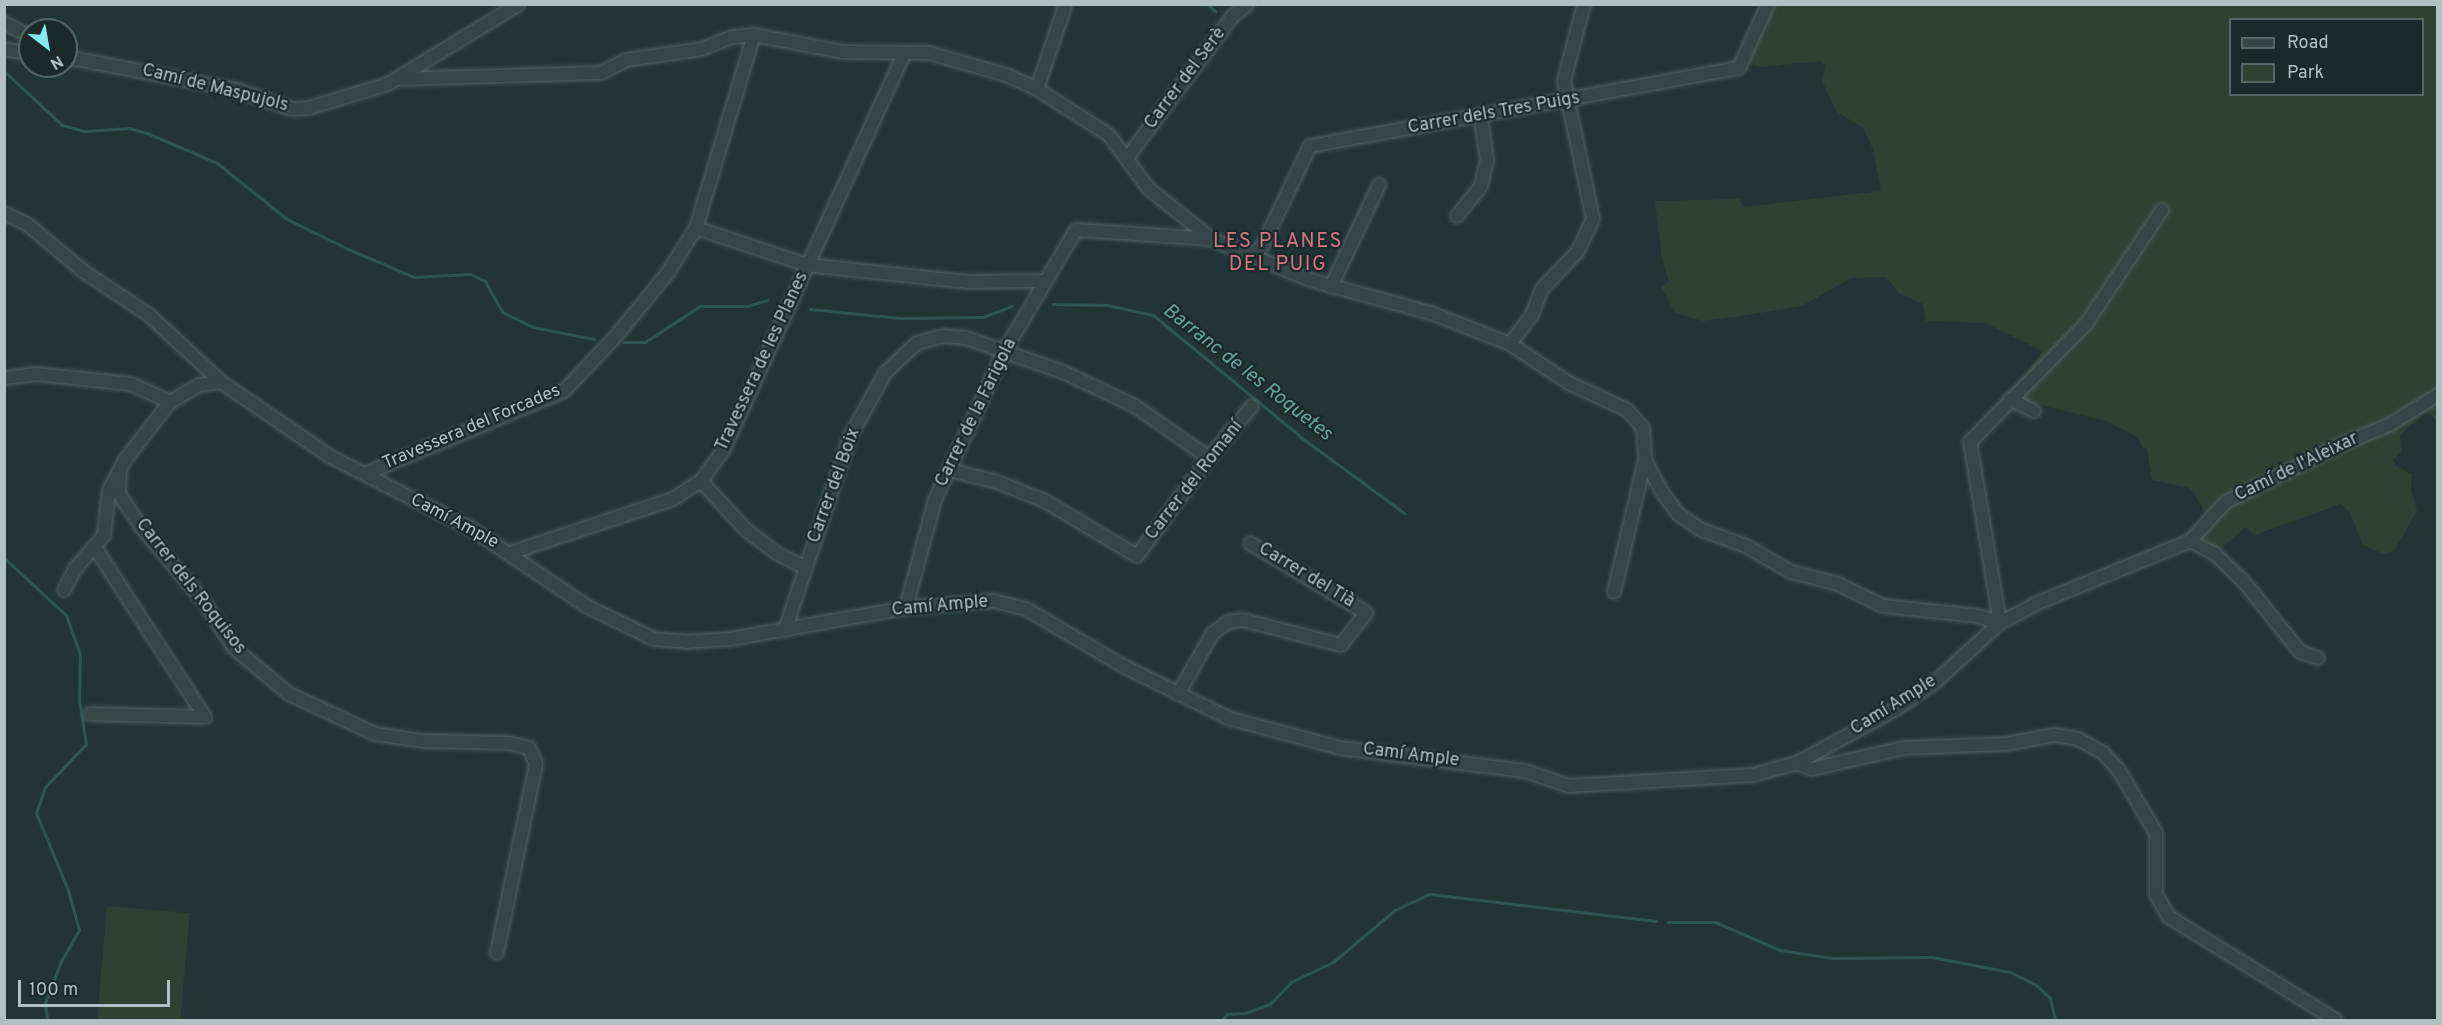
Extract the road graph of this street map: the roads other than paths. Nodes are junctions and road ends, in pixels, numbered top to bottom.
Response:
1 (519, 4) edge
2 (1066, 4) edge
3 (1248, 4) edge
4 (1584, 4) edge
5 (1768, 4) edge
6 (4, 23) edge
7 (18, 30) edge
8 (754, 35) junction
9 (904, 53) junction
10 (78, 59) edge
11 (397, 79) junction
12 (1037, 88) junction
13 (1565, 101) junction
14 (1481, 118) junction
15 (1127, 158) junction
16 (1380, 185) dead end
17 (2162, 210) dead end
18 (4, 213) edge
19 (1457, 216) dead end
20 (696, 228) junction
21 (1213, 240) junction
22 (1244, 255) junction
23 (807, 266) junction
24 (1044, 281) junction
25 (1331, 287) junction
26 (1510, 344) junction
27 (1005, 350) junction
28 (4, 378) edge
29 (221, 382) junction
30 (2438, 395) edge
31 (2010, 399) junction
32 (170, 402) junction
33 (1252, 406) dead end
34 (2034, 411) dead end
35 (1209, 458) junction
36 (1645, 460) junction
37 (949, 470) junction
38 (120, 472) junction
39 (367, 473) dead end
40 (701, 482) junction
41 (2190, 541) junction
42 (1250, 543) dead end
43 (96, 549) junction
44 (510, 553) junction
45 (805, 568) junction
46 (64, 590) dead end
47 (1614, 592) dead end
48 (906, 608) junction
49 (2000, 623) junction
50 (785, 630) junction
51 (2314, 661) dead end
52 (1178, 694) junction
53 (90, 714) dead end
54 (1797, 763) junction
55 (498, 953) dead end
56 (2337, 1020) edge

1 - 11 street, Camí de Maspujols
2 - 12 street
3 - 15 street, Carrer del Serè
4 - 13 street
5 - 13 street, Carrer dels Tres Puigs
6 - 7 street
8 - 9 street
8 - 11 street
8 - 20 street, Travessera del Forcades
9 - 12 street
9 - 23 street, Travessera de les Planes
10 - 11 street, Camí de Maspujols
12 - 15 street
13 - 14 street, Carrer dels Tres Puigs
13 - 26 street
14 - 19 street
14 - 22 street, Carrer dels Tres Puigs
15 - 21 street
16 - 25 street
17 - 31 street
18 - 29 street, Camí Ample
20 - 23 street
20 - 39 street, Travessera del Forcades
21 - 22 street
21 - 24 street, Carrer de la Farigola
22 - 25 street
23 - 24 street
23 - 40 street, Travessera de les Planes
24 - 27 street, Carrer de la Farigola
25 - 26 street
26 - 36 street
27 - 35 street, Carrer del Boix
27 - 37 street, Carrer de la Farigola
27 - 45 street, Carrer del Boix
28 - 32 street
29 - 32 street
29 - 44 street, Camí Ample
30 - 41 street, Camí de l'Aleixar
31 - 34 street
31 - 49 street
32 - 38 street
33 - 35 street, Carrer del Romaní
35 - 37 street, Carrer del Romaní
36 - 47 street
36 - 49 street
37 - 48 street, Carrer de la Farigola
38 - 43 street
38 - 55 street, Carrer dels Roquisos
40 - 44 street, Travessera de les Planes
40 - 45 street
41 - 49 street, Camí de l'Aleixar
41 - 51 street
42 - 52 street, Carrer del Tià
43 - 46 street
43 - 53 street
44 - 50 street, Camí Ample
45 - 50 street, Carrer del Boix
48 - 50 street, Camí Ample
48 - 52 street, Camí Ample
49 - 54 street, Camí Ample
52 - 54 street, Camí Ample
54 - 56 street

